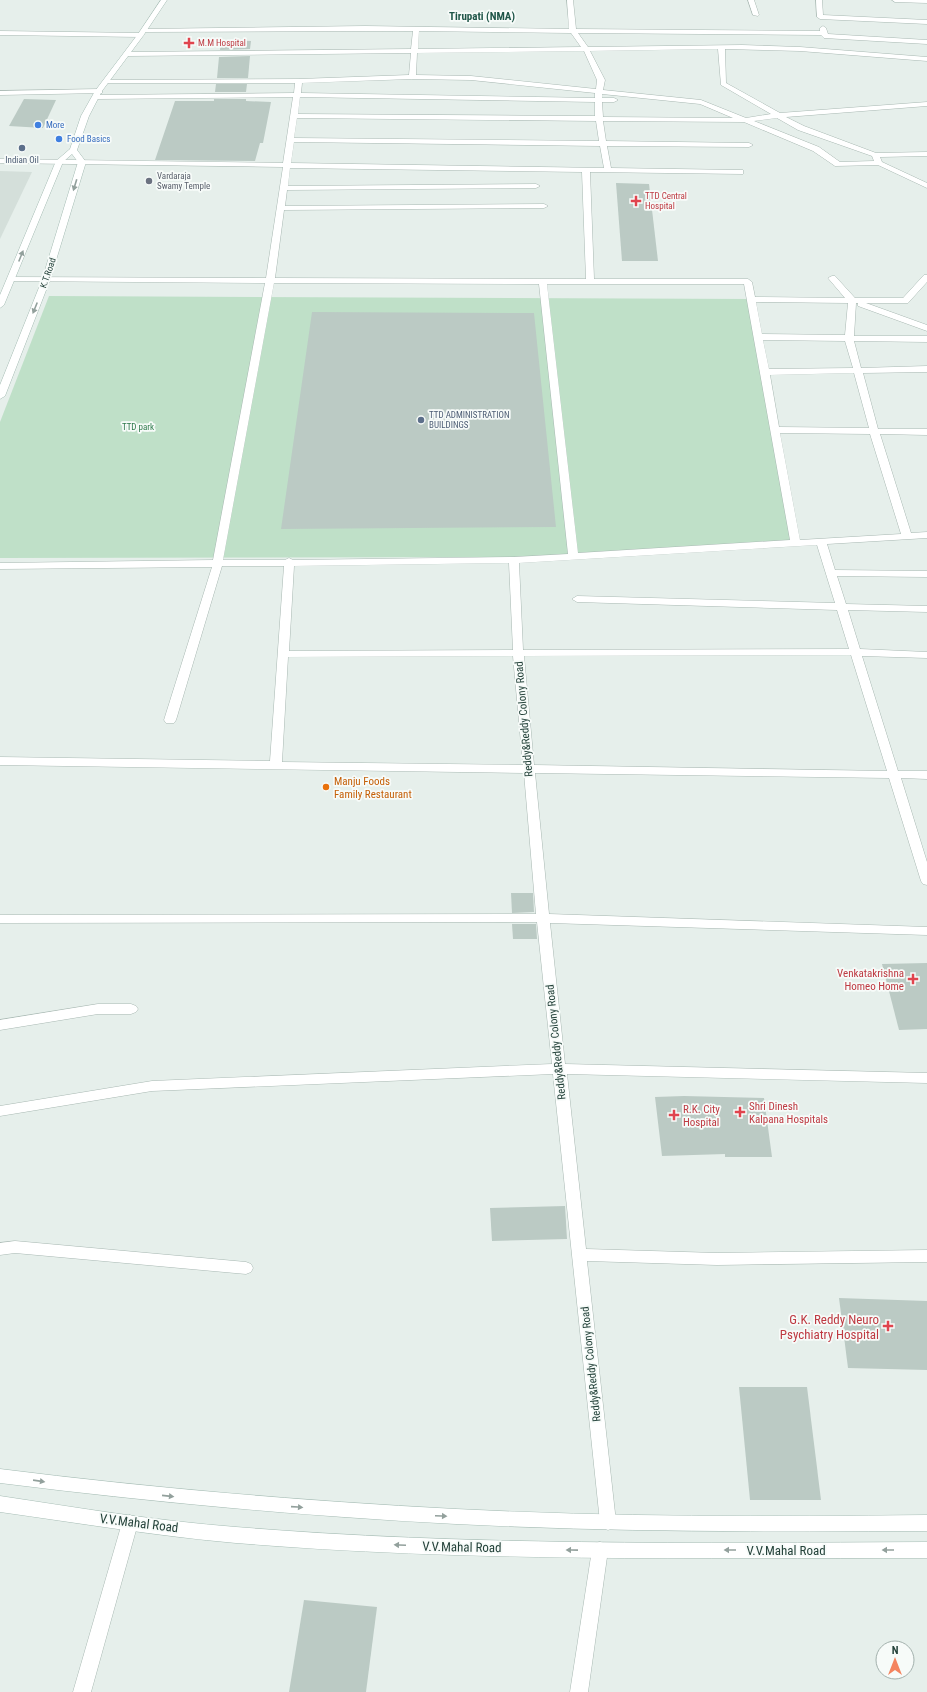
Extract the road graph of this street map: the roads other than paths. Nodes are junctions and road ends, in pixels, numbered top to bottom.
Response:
1 (164, 0) edge
2 (570, 0) edge
3 (751, 0) edge
4 (819, 0) edge
5 (895, 0) edge
6 (927, 1) edge
7 (756, 15) dead end
8 (820, 17) junction
9 (927, 22) edge
10 (416, 29) junction
11 (573, 31) junction
12 (0, 33) edge
13 (143, 33) junction
14 (825, 33) junction
15 (927, 42) edge
16 (721, 47) junction
17 (586, 49) junction
18 (415, 51) junction
19 (128, 54) junction
20 (927, 59) edge
21 (412, 77) junction
22 (299, 81) junction
23 (106, 82) junction
24 (598, 92) junction
25 (0, 93) edge
26 (98, 94) junction
27 (296, 95) junction
28 (599, 100) junction
29 (694, 102) junction
30 (927, 104) edge
31 (777, 115) junction
32 (293, 116) junction
33 (600, 120) junction
34 (745, 120) junction
35 (290, 140) junction
36 (604, 143) junction
37 (749, 145) dead end
38 (73, 150) junction
39 (927, 154) edge
40 (875, 156) junction
41 (0, 160) edge
42 (60, 161) junction
43 (82, 162) junction
44 (879, 163) junction
45 (286, 165) junction
46 (586, 170) junction
47 (608, 170) junction
48 (740, 172) dead end
49 (536, 186) dead end
50 (927, 186) edge
51 (283, 188) junction
52 (544, 206) dead end
53 (280, 208) junction
54 (927, 277) edge
55 (832, 278) dead end
56 (11, 279) junction
57 (46, 280) junction
58 (270, 280) junction
59 (543, 281) junction
60 (590, 281) junction
61 (751, 299) junction
62 (852, 300) junction
63 (0, 305) edge
64 (927, 328) edge
65 (758, 337) junction
66 (849, 338) junction
67 (927, 339) edge
68 (927, 369) edge
69 (858, 370) junction
70 (765, 372) junction
71 (0, 396) edge
72 (775, 430) junction
73 (874, 431) junction
74 (927, 432) edge
75 (927, 535) edge
76 (906, 536) junction
77 (821, 541) junction
78 (796, 543) junction
79 (573, 557) junction
80 (514, 560) junction
81 (289, 561) junction
82 (218, 562) junction
83 (0, 566) edge
84 (830, 573) junction
85 (927, 574) edge
86 (577, 599) dead end
87 (840, 606) junction
88 (927, 609) edge
89 (855, 652) junction
90 (518, 653) junction
91 (283, 654) junction
92 (927, 655) edge
93 (170, 720) dead end
94 (0, 761) edge
95 (276, 764) junction
96 (529, 768) junction
97 (893, 774) junction
98 (927, 775) edge
99 (927, 881) edge
100 (543, 918) junction
101 (0, 919) edge
102 (927, 931) edge
103 (131, 1008) dead end
104 (0, 1025) edge
105 (559, 1069) junction
106 (927, 1078) edge
107 (0, 1111) edge
108 (0, 1249) edge
109 (579, 1255) junction
110 (927, 1256) edge
111 (246, 1268) dead end
112 (0, 1476) edge
113 (0, 1504) edge
114 (608, 1522) junction
115 (130, 1523) junction
116 (927, 1523) edge
117 (600, 1550) junction
118 (927, 1550) edge
119 (82, 1692) edge
120 (579, 1692) edge

1 - 13 street
2 - 11 street
3 - 7 street
4 - 8 street
5 - 6 street
8 - 9 street
8 - 14 street
10 - 11 street
10 - 13 street
10 - 18 street
11 - 14 street
11 - 17 street
12 - 13 street
13 - 19 street
14 - 15 street
16 - 17 street
16 - 20 street
16 - 31 street
17 - 18 street
17 - 24 street
18 - 19 street
18 - 21 street
19 - 23 street
21 - 22 street
21 - 24 street
22 - 23 street
22 - 27 street
23 - 26 street
24 - 28 street
24 - 29 street
25 - 26 street
26 - 27 street
26 - 38 street
27 - 28 street
27 - 32 street
28 - 29 street
28 - 33 street
29 - 34 street
30 - 31 street
31 - 34 street
31 - 40 street
32 - 33 street
32 - 35 street
33 - 34 street
33 - 36 street
34 - 44 street
35 - 36 street
35 - 45 street
36 - 37 street
36 - 47 street
38 - 42 street
38 - 43 street
39 - 40 street
40 - 44 street
41 - 42 street
42 - 43 street
56 -> 42 street
43 - 45 street
43 -> 57 street, K.T.Road
44 - 50 street
45 - 46 street
45 - 51 street
46 - 47 street
46 - 60 street
47 - 48 street
49 - 51 street
51 - 53 street
52 - 53 street
53 - 58 street
54 - 62 street
55 - 62 street
56 - 57 street
56 - 63 street
57 - 58 street
57 -> 71 street, K.T.Road
58 - 59 street
58 - 82 street
59 - 60 street
59 - 79 street
60 - 61 street
61 - 62 street
61 - 65 street
62 - 64 street
62 - 66 street
65 - 66 street
65 - 70 street
66 - 67 street
66 - 69 street
68 - 69 street
69 - 70 street
69 - 73 street
70 - 72 street
72 - 73 street
72 - 78 street
73 - 74 street
73 - 76 street
75 - 76 street
76 - 77 street
77 - 78 street
77 - 84 street
78 - 79 street
79 - 80 street
80 - 81 street
80 - 90 street, Reddy&Reddy Colony Road
81 - 82 street
81 - 91 street
82 - 83 street
82 - 93 street
84 - 85 street
84 - 87 street
86 - 87 street
87 - 88 street
87 - 89 street
89 - 90 street
89 - 92 street
89 - 97 street
90 - 91 street
90 - 96 street, Reddy&Reddy Colony Road
91 - 95 street
94 - 95 street
95 - 96 street
96 - 97 street
96 - 100 street, Reddy&Reddy Colony Road
97 - 98 street
97 - 99 street
100 - 101 street
100 - 102 street
100 - 105 street, Reddy&Reddy Colony Road
103 - 104 street
105 - 106 street
105 - 107 street
105 - 109 street, Reddy&Reddy Colony Road
108 - 111 street
109 - 110 street
109 - 114 street, Reddy&Reddy Colony Road
112 -> 114 street
113 - 115 street, V.V.Mahal Road
114 - 116 street
117 -> 115 street, V.V.Mahal Road
115 - 119 street
118 -> 117 street, V.V.Mahal Road
117 - 120 street

